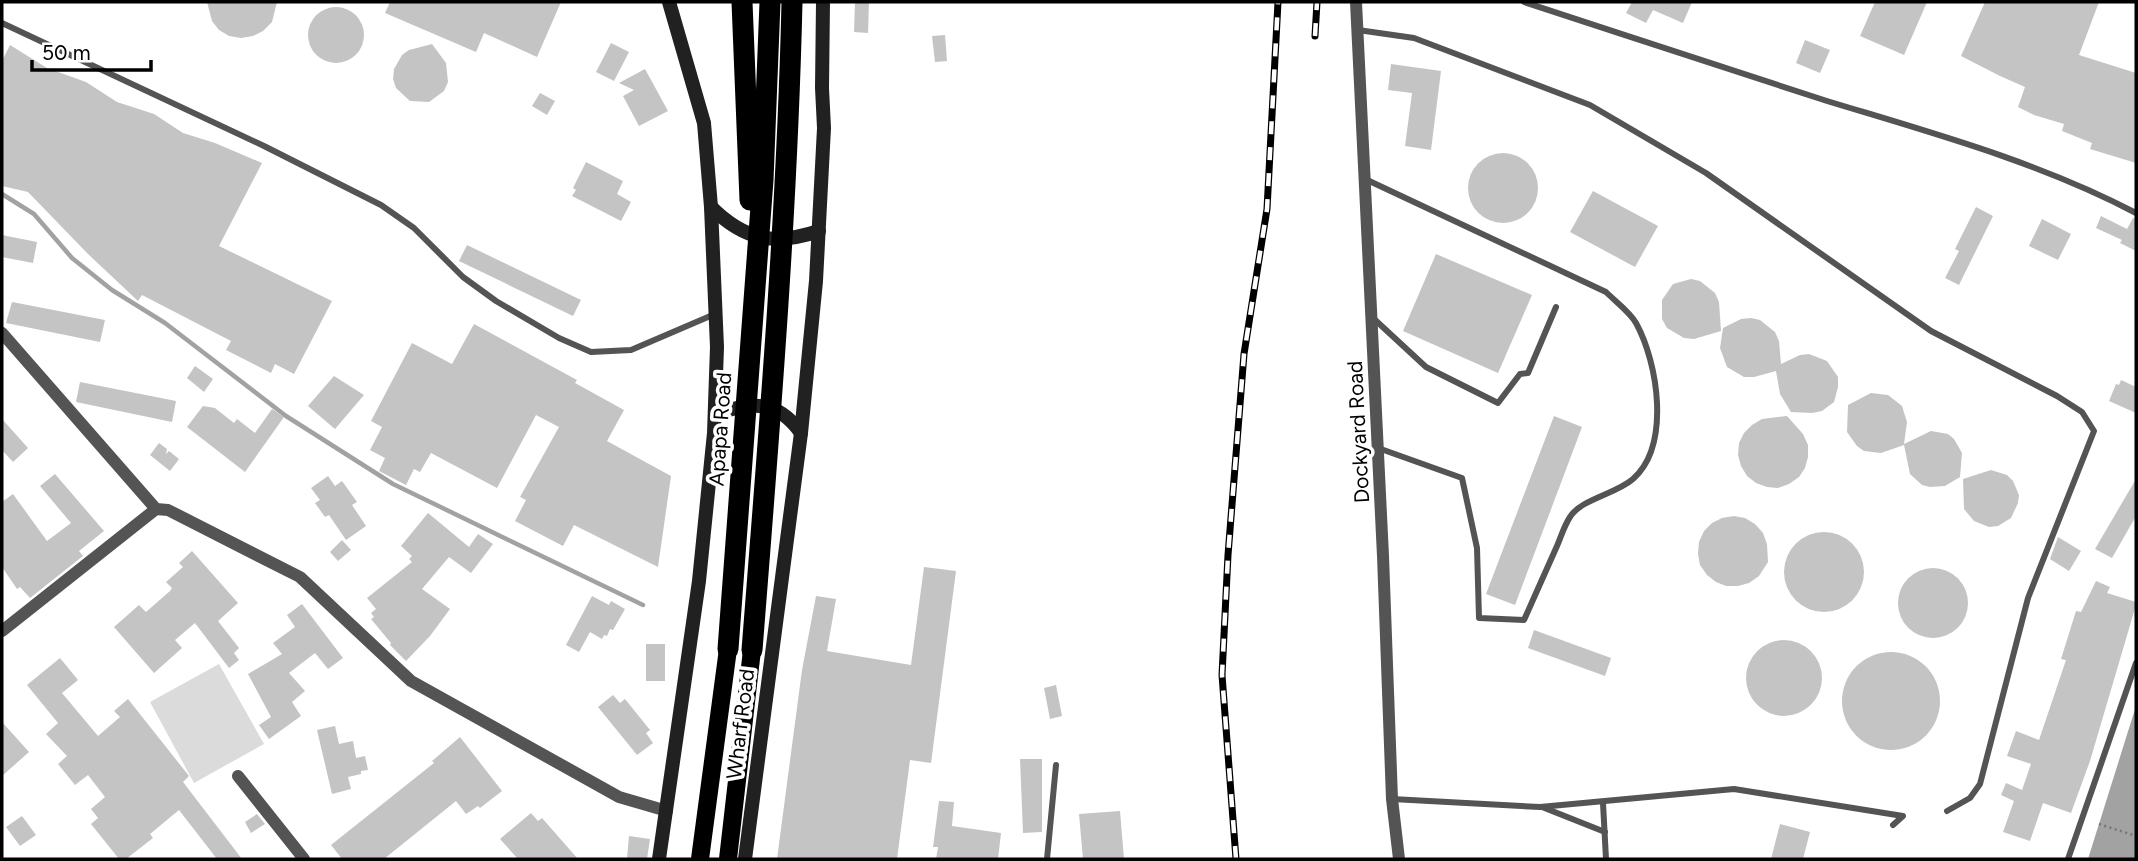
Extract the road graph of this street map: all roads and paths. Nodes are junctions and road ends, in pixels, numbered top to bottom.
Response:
1 (669, 2) edge
2 (742, 2) edge
3 (769, 2) edge
4 (792, 2) edge
5 (823, 2) edge
6 (1356, 2) edge
7 (1524, 2) edge
8 (2, 23) edge
9 (1358, 30) junction
10 (1365, 179) junction
11 (711, 207) junction
12 (2136, 213) edge
13 (819, 231) junction
14 (754, 307) junction
15 (1556, 307) dead end
16 (717, 314) junction
17 (1372, 317) junction
18 (2, 333) edge
19 (715, 414) junction
20 (801, 433) junction
21 (1378, 448) junction
22 (156, 509) junction
23 (2, 631) edge
24 (728, 649) joint
25 (752, 650) joint
26 (2136, 663) edge
27 (1056, 765) dead end
28 (238, 776) dead end
29 (1392, 799) junction
30 (1603, 803) junction
31 (1540, 807) junction
32 (667, 811) junction
33 (1947, 811) dead end
34 (2099, 824) dead end
35 (1893, 825) dead end
36 (1605, 832) junction
37 (2136, 836) edge
38 (304, 859) edge
39 (659, 859) edge
40 (700, 859) edge
41 (728, 859) edge
42 (745, 859) edge
43 (1047, 859) edge
44 (1399, 859) edge
45 (1606, 859) edge
46 (2068, 859) edge

1 - 11 street
2 - 14 highway
3 - 14 highway, Apapa Road
4 - 25 highway
5 - 13 street, Wharf Road
6 - 9 street, Dockyard Road
7 - 12 lane
8 - 16 lane
9 - 10 street, Dockyard Road
9 - 33 lane
10 - 17 street, Dockyard Road
10 - 21 lane
11 - 13 street
11 - 16 street
13 - 20 street, Wharf Road
14 - 24 highway, Apapa Road
15 - 17 lane
16 - 19 street
17 - 21 street, Dockyard Road
18 - 22 street
19 - 20 street
19 - 32 street
20 - 42 street, Wharf Road
21 - 29 street, Dockyard Road
22 - 23 street
22 - 32 street
24 - 40 main road, Apapa Road
25 - 41 main road
26 - 46 lane
27 - 43 lane
28 - 38 street
29 - 31 lane
29 - 44 street, Dockyard Road
30 - 31 lane
30 - 35 lane
30 - 36 lane
31 - 36 lane
32 - 39 street
34 - 37 path
36 - 45 lane

